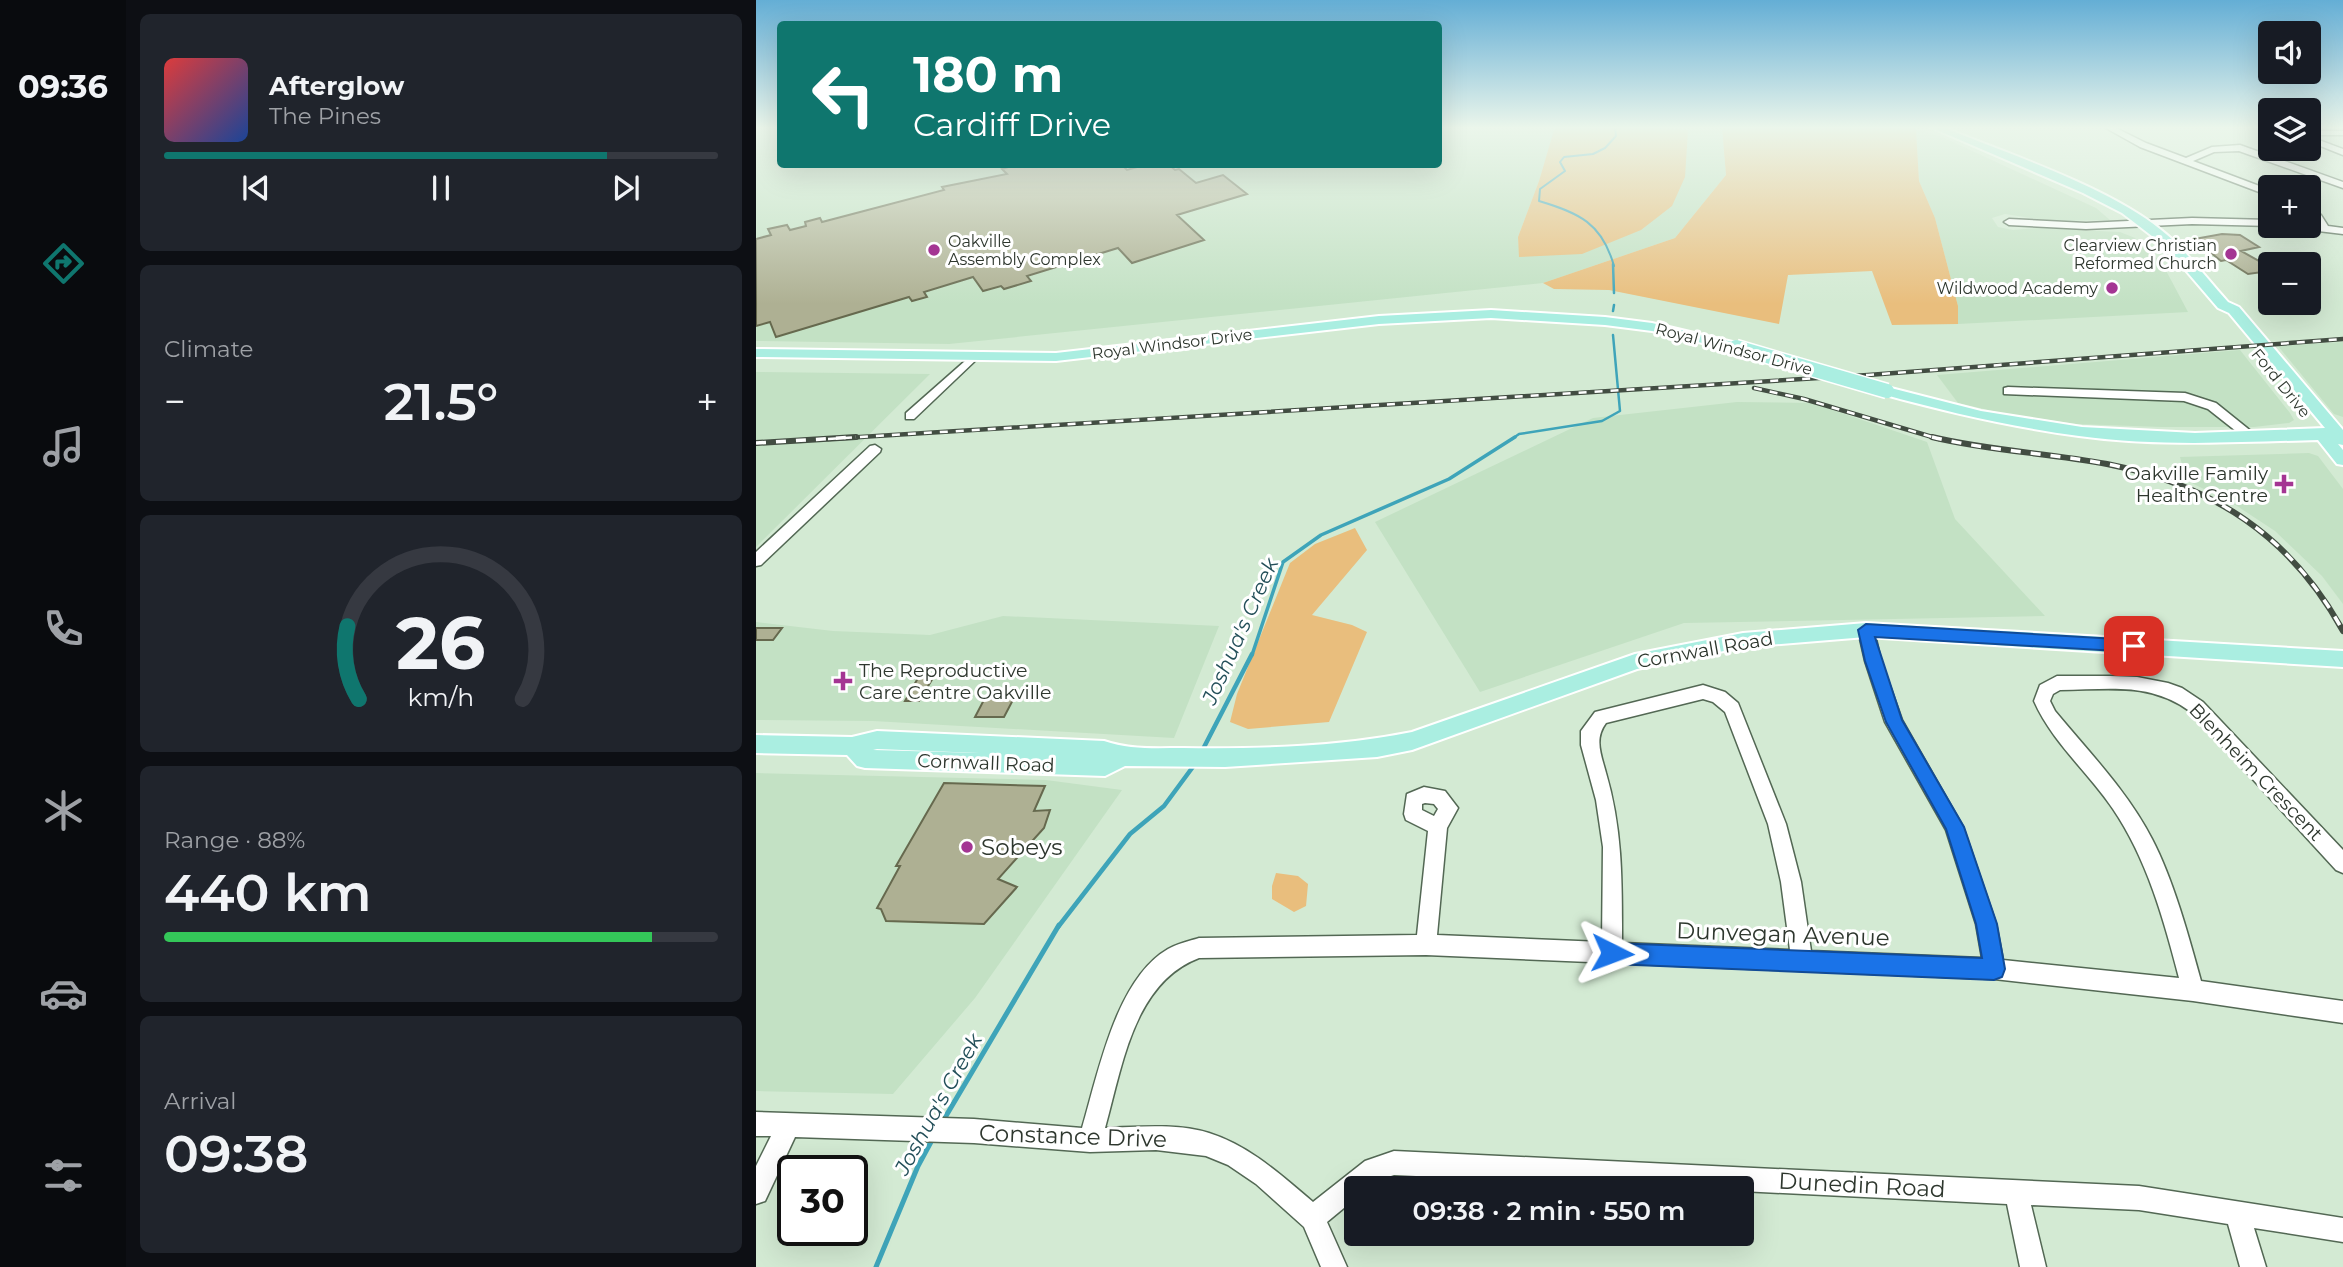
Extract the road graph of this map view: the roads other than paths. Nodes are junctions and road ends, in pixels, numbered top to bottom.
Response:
1 (2072, 186) edge
2 (2009, 222) dead end
3 (2258, 222) edge
4 (2321, 223) edge
5 (2140, 224) junction
6 (2321, 229) edge
7 (2324, 229) junction
8 (2343, 231) edge
9 (756, 353) edge
10 (756, 360) edge
11 (968, 360) junction
12 (2008, 391) dead end
13 (909, 416) dead end
14 (2334, 432) edge
15 (2257, 435) junction
16 (875, 449) dead end
17 (2343, 460) edge
18 (756, 561) edge
19 (1866, 630) junction
20 (2343, 659) edge
21 (756, 744) edge
22 (1438, 827) dead end
23 (2343, 864) edge
24 (1426, 945) junction
25 (1612, 953) junction
26 (1802, 962) junction
27 (1994, 969) junction
28 (2193, 990) junction
29 (2343, 1012) edge
30 (756, 1124) edge
31 (789, 1125) junction
32 (1090, 1140) junction
33 (756, 1192) edge
34 (2016, 1192) junction
35 (2237, 1213) junction
36 (1313, 1218) junction
37 (2343, 1230) edge
38 (1334, 1267) edge
39 (2033, 1267) edge
40 (2253, 1267) edge

1 - 5 main road, Ford Drive
2 - 5 street
3 - 5 street
4 - 7 street
5 - 14 main road, Ford Drive
6 - 7 street
7 - 8 street
9 - 11 main road, Royal Windsor Drive
10 - 11 main road, Royal Windsor Drive
11 - 13 street
11 - 15 main road, Royal Windsor Drive, bridge
12 - 15 street
14 - 15 main road, Royal Windsor Drive
14 - 17 main road, Ford Drive
16 - 18 street
19 - 20 main road, Cornwall Road
19 - 21 main road, Cornwall Road
19 - 27 street
22 - 24 street
23 - 28 street, Blenheim Crescent
24 - 25 street, Dunvegan Avenue
24 - 32 street, Dunvegan Avenue
25 - 26 street, Dunvegan Avenue
25 - 26 street
26 - 27 street, Dunvegan Avenue
27 - 28 street, Dunvegan Avenue
28 - 29 street, Dunvegan Avenue
30 - 31 street, Constance Drive
31 - 32 street, Constance Drive
31 - 33 street
32 - 36 street, Constance Drive
34 - 35 street, Dunedin Road
34 - 36 street, Dunedin Road
34 - 39 street
35 - 37 street, Dunedin Road
35 - 40 street
36 - 38 street, Constance Drive

